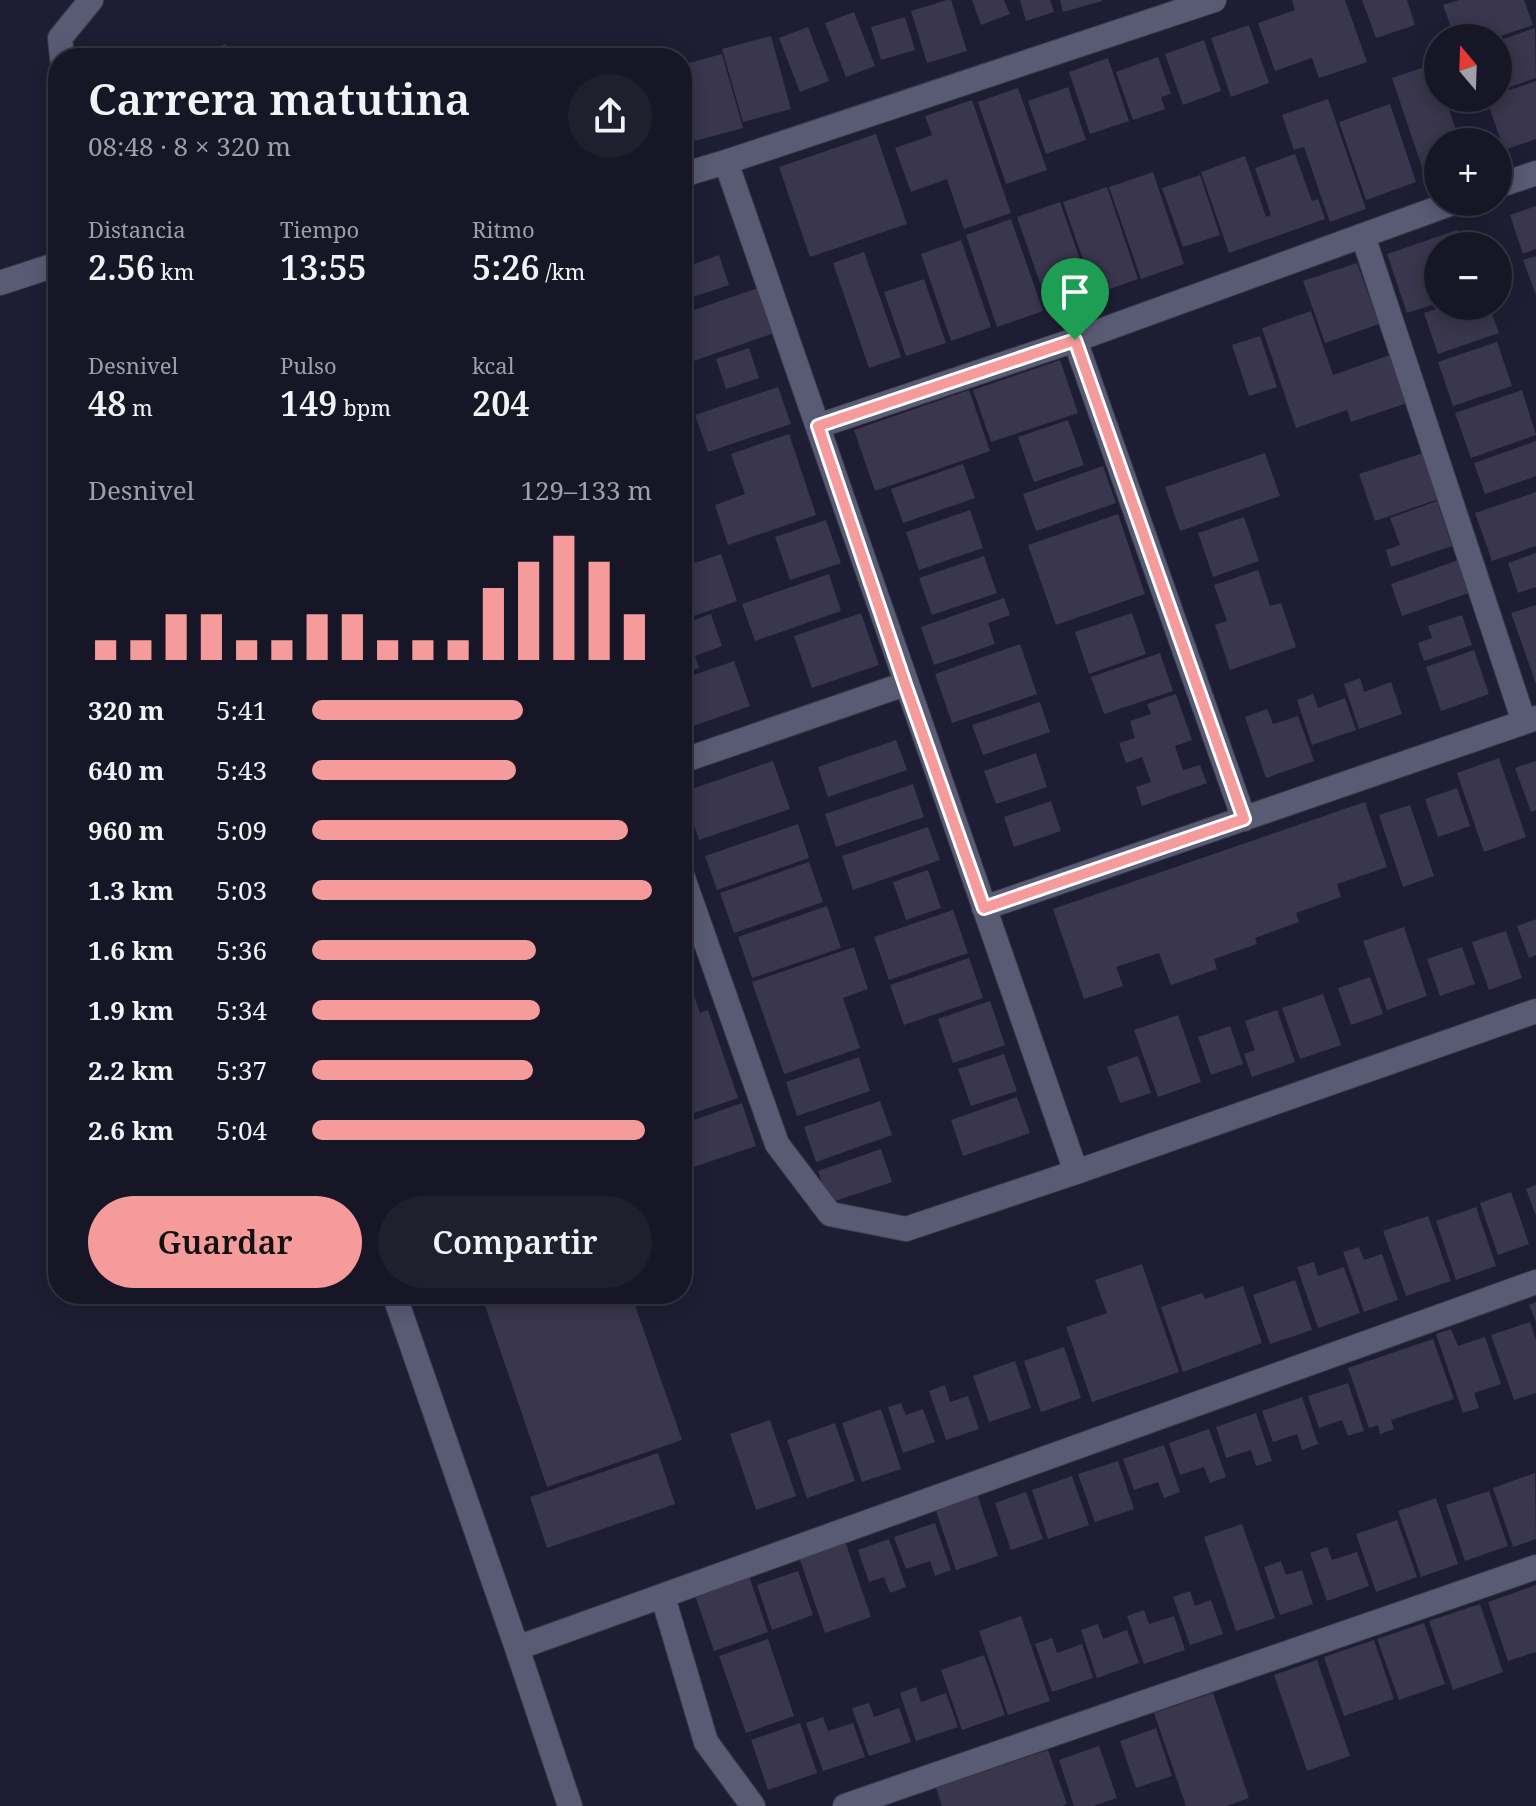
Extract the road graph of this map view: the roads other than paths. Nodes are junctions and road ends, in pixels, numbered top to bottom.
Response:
1 (91, 0) edge
2 (1214, 0) edge
3 (61, 48) edge
4 (726, 162) junction
5 (692, 172) edge
6 (1536, 173) edge
7 (1512, 181) edge
8 (1424, 213) edge
9 (1363, 236) junction
10 (48, 267) edge
11 (0, 283) edge
12 (1075, 340) junction
13 (818, 426) junction
14 (905, 684) junction
15 (1530, 720) edge
16 (692, 758) edge
17 (1244, 819) junction
18 (692, 903) edge
19 (984, 908) junction
20 (1536, 1011) edge
21 (1076, 1172) junction
22 (1536, 1282) edge
23 (397, 1304) edge
24 (1536, 1567) edge
25 (663, 1597) junction
26 (517, 1648) junction
27 (570, 1806) edge
28 (753, 1806) edge
29 (845, 1806) edge

1 - 3 street
2 - 4 street
4 - 5 street
4 - 13 street
6 - 7 street
8 - 9 street
9 - 12 street
9 - 15 street
10 - 11 street
12 - 13 street
12 - 17 street
13 - 14 street
14 - 16 street
14 - 19 street
15 - 17 street
17 - 19 street
18 - 21 street
19 - 21 street
20 - 21 street
22 - 25 street
23 - 26 street
24 - 29 street
25 - 26 street
25 - 28 street
26 - 27 street

